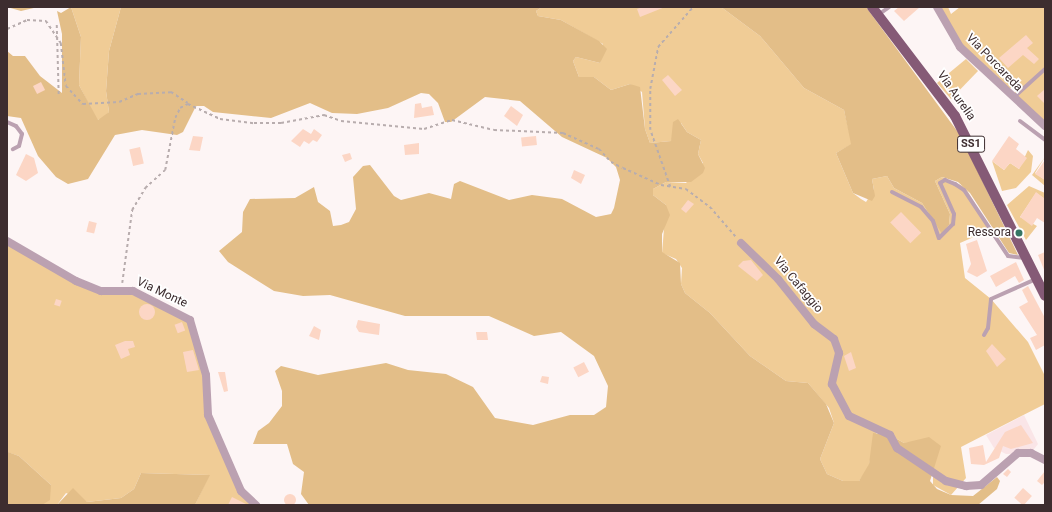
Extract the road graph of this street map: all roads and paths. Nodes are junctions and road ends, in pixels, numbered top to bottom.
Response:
1 (693, 7) edge
2 (872, 7) edge
3 (889, 7) edge
4 (937, 7) edge
5 (878, 15) junction
6 (57, 25) dead end
7 (7, 29) edge
8 (58, 39) junction
9 (1045, 69) edge
10 (59, 96) dead end
11 (1012, 99) junction
12 (188, 104) junction
13 (1020, 121) dead end
14 (7, 122) edge
15 (1045, 126) edge
16 (1045, 140) edge
17 (13, 149) dead end
18 (670, 187) junction
19 (892, 192) dead end
20 (7, 241) edge
21 (741, 242) joint
22 (1026, 258) junction
23 (1036, 279) junction
24 (120, 288) junction
25 (1045, 296) edge
26 (984, 335) dead end
27 (1045, 460) edge
28 (256, 505) edge

1 - 18 path
2 - 5 main road, Via Aurelia / SS1
3 - 5 lane
4 - 11 street, Via Porcareda
5 - 22 main road, Via Aurelia / SS1
6 - 8 path
7 - 8 path
8 - 10 path
8 - 12 path
9 - 11 lane
11 - 15 street, Via Porcareda
12 - 18 path
12 - 24 path
13 - 16 lane
14 - 17 lane
18 - 21 path
19 - 22 lane
20 - 24 street, Via Monte
21 - 27 street, Via Cafaggio
22 - 23 main road, Via Aurelia / SS1
23 - 25 main road, Via Aurelia / SS1
23 - 26 lane
24 - 28 street, Via Monte

